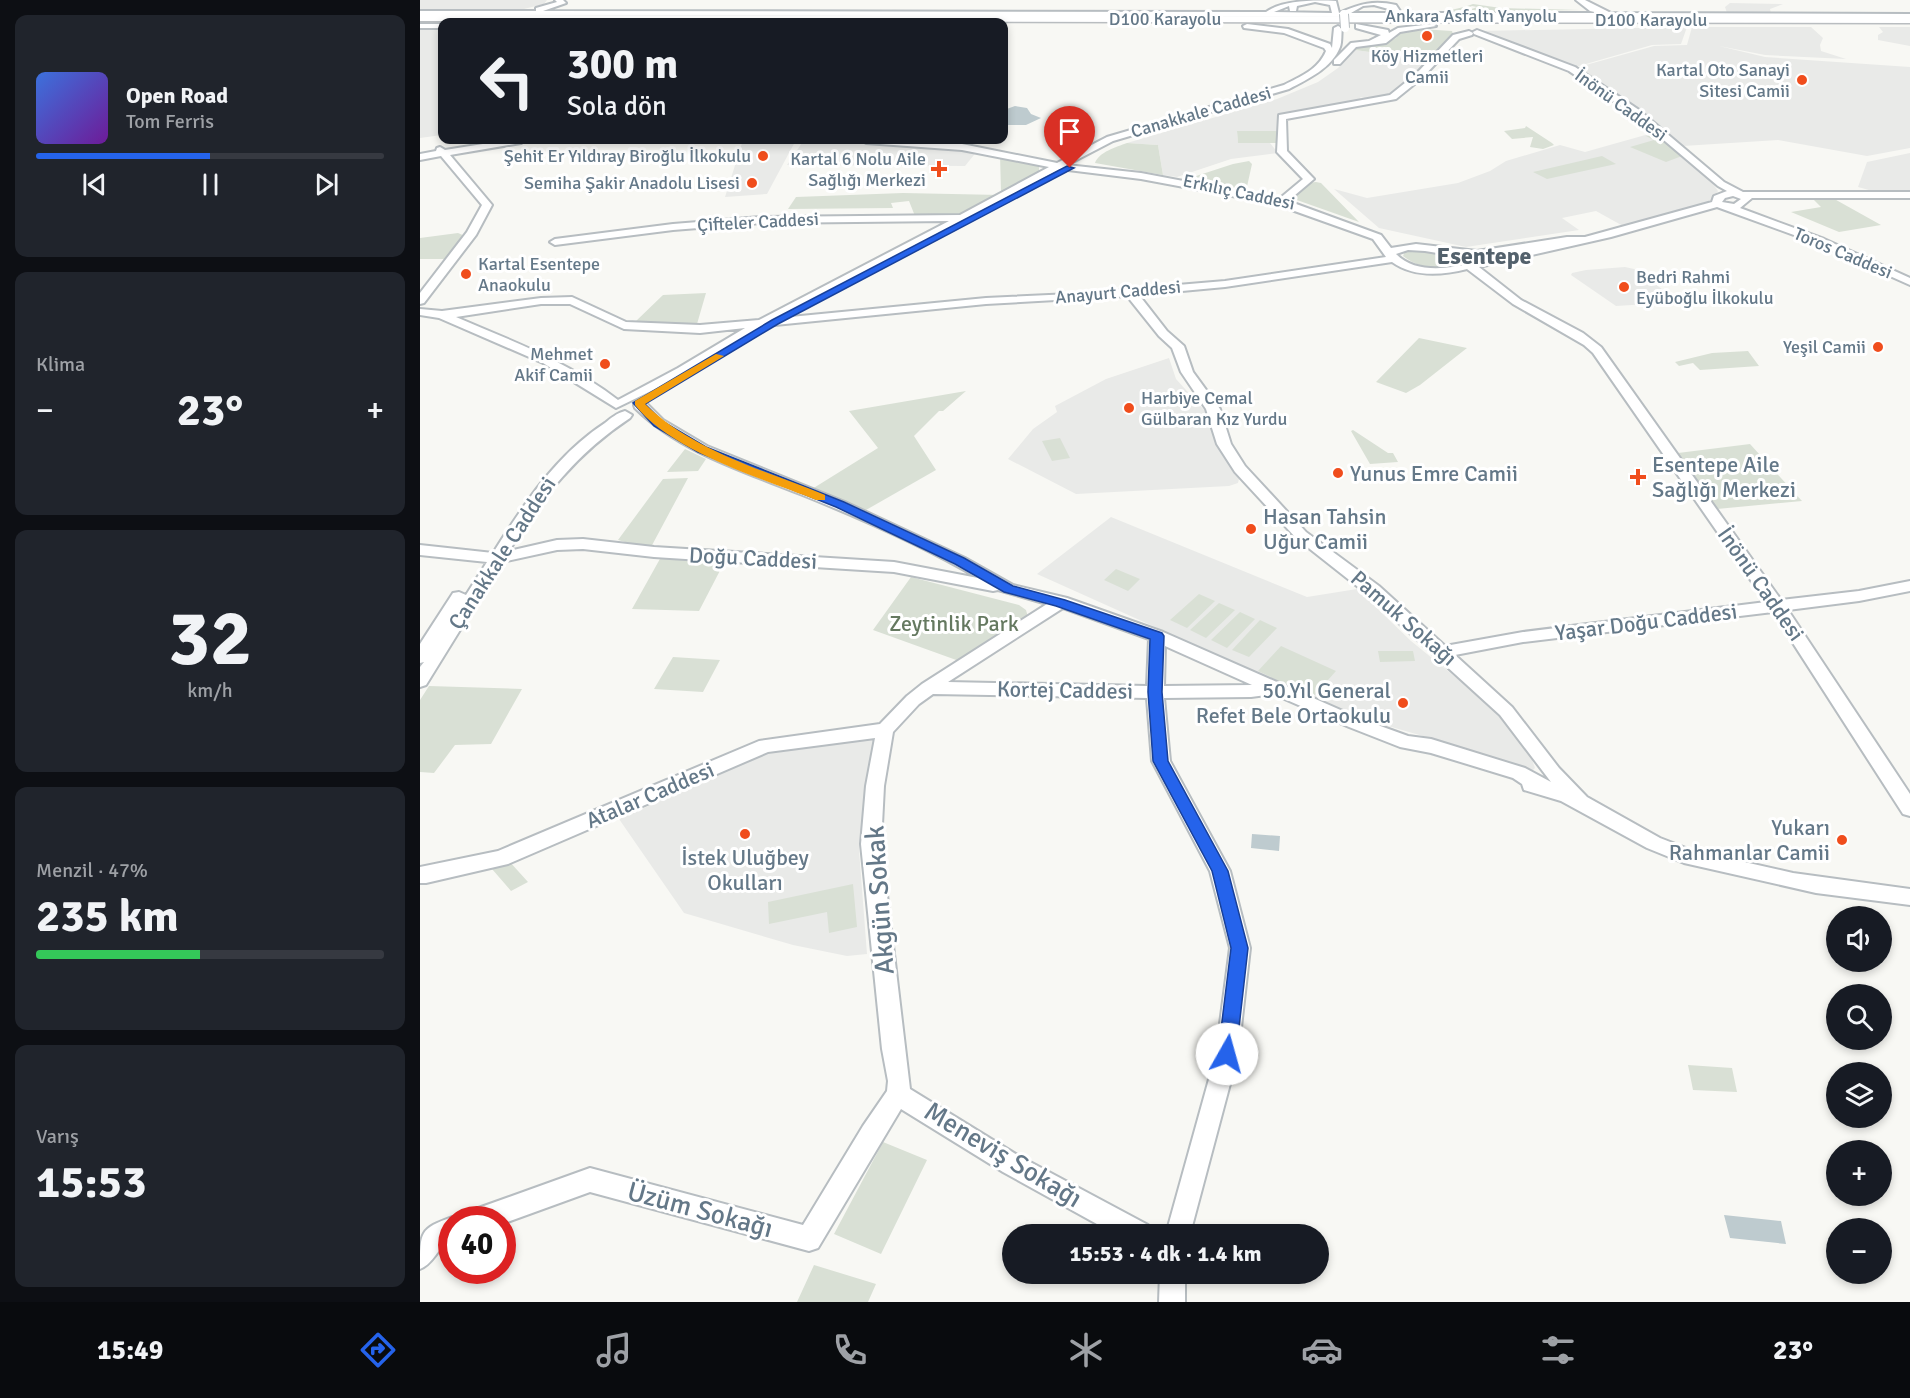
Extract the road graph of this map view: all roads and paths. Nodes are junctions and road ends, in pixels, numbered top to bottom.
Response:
1 (1298, 0) edge
2 (1315, 0) edge
3 (1350, 0) edge
4 (1358, 0) edge
5 (1378, 0) edge
6 (1579, 0) edge
7 (555, 1) edge
8 (543, 12) junction
9 (1340, 14) junction
10 (708, 15) junction
11 (1240, 15) junction
12 (1323, 16) junction
13 (1374, 16) junction
14 (1435, 16) junction
15 (1555, 16) junction
16 (1643, 16) junction
17 (1726, 16) junction
18 (438, 18) edge
19 (445, 18) edge
20 (656, 18) edge
21 (420, 19) edge
22 (438, 19) edge
23 (1008, 20) edge
24 (1842, 20) junction
25 (1910, 21) edge
26 (438, 22) edge
27 (1008, 22) edge
28 (1250, 24) junction
29 (1008, 26) edge
30 (1121, 26) joint
31 (1321, 26) junction
32 (1359, 26) junction
33 (1436, 26) junction
34 (1493, 26) junction
35 (1342, 28) junction
36 (1465, 32) junction
37 (1337, 62) junction
38 (1324, 64) junction
39 (474, 144) edge
40 (488, 144) edge
41 (933, 144) edge
42 (960, 144) edge
43 (438, 150) junction
44 (420, 155) edge
45 (1085, 155) junction
46 (1038, 159) junction
47 (1067, 165) junction
48 (1095, 169) junction
49 (1044, 176) junction
50 (1721, 184) junction
51 (1910, 195) edge
52 (1742, 198) junction
53 (1283, 201) junction
54 (1721, 202) junction
55 (962, 218) junction
56 (1776, 225) junction
57 (555, 242) dead end
58 (1429, 246) junction
59 (1391, 256) junction
60 (1465, 260) junction
61 (1910, 282) edge
62 (1130, 292) junction
63 (420, 302) edge
64 (420, 312) edge
65 (442, 315) junction
66 (842, 315) junction
67 (793, 316) junction
68 (768, 324) junction
69 (639, 404) junction
70 (621, 410) junction
71 (658, 423) junction
72 (420, 549) edge
73 (491, 558) junction
74 (978, 573) junction
75 (952, 579) junction
76 (1910, 586) edge
77 (1008, 589) junction
78 (1061, 603) junction
79 (1776, 605) junction
80 (1157, 636) junction
81 (1443, 652) junction
82 (420, 657) edge
83 (420, 681) edge
84 (928, 688) junction
85 (1274, 688) junction
86 (1155, 692) junction
87 (885, 730) junction
88 (1581, 802) junction
89 (1910, 808) edge
90 (420, 875) edge
91 (1910, 897) edge
92 (898, 1094) junction
93 (516, 1207) edge
94 (1120, 1224) edge
95 (1181, 1224) edge
96 (438, 1234) edge
97 (420, 1256) edge
98 (1173, 1284) edge
99 (1172, 1302) edge

1 - 11 street
2 - 9 street
2 - 12 street
3 - 9 street
4 - 9 street
5 - 14 street
6 - 15 street
6 - 16 street
7 - 8 street
8 - 10 street, Ankara Asfaltı Yanyolu
8 - 19 street, Ankara Asfaltı Yanyolu
9 - 13 street
9 - 35 street, bridge
10 - 11 street, Ankara Asfaltı Yanyolu
10 - 20 highway
11 - 12 street, Ankara Asfaltı Yanyolu
12 - 13 street, Ankara Asfaltı Yanyolu
13 - 14 street, Ankara Asfaltı Yanyolu
14 - 15 street, Ankara Asfaltı Yanyolu
15 - 16 street, Ankara Asfaltı Yanyolu
16 - 17 street, Ankara Asfaltı Yanyolu
17 - 24 highway
17 - 25 street, Ankara Asfaltı Yanyolu
18 - 21 street, Ankara Asfaltı Yanyolu
21 - 22 highway, D100 Karayolu
21 - 26 highway, D100 Karayolu
23 - 24 highway, D100 Karayolu
24 - 25 highway, D100 Karayolu
25 - 28 highway, D100 Karayolu
25 - 34 street, Ankara Asfaltı Yanyolu
27 - 28 highway, D100 Karayolu
28 - 30 highway
28 - 31 street, Ankara Asfaltı Yanyolu
28 - 38 street
29 - 30 street
31 - 32 street, Ankara Asfaltı Yanyolu
31 - 35 street
32 - 33 street, Ankara Asfaltı Yanyolu
32 - 35 street
33 - 34 street, Ankara Asfaltı Yanyolu
33 - 36 street, İnönü Caddesi
33 - 37 street, Canakkale Caddesi
34 - 36 street, İnönü Caddesi
35 - 37 street
35 - 38 street, Canakkale Caddesi
36 - 50 street, İnönü Caddesi
36 - 53 street
37 - 45 street, Canakkale Caddesi
38 - 45 street, Canakkale Caddesi
39 - 43 street
40 - 43 street
41 - 46 street
42 - 46 street
43 - 44 street
43 - 63 street
45 - 46 street
45 - 47 street, Canakkale Caddesi
45 - 48 street
46 - 47 street, Erkılıç Caddesi
46 - 49 street
47 - 48 street, Erkılıç Caddesi
47 - 49 street, Çanakkale Caddesi
48 - 49 street
48 - 53 street, Erkılıç Caddesi
49 - 55 street, Çanakkale Caddesi
49 - 67 street, Çanakkale Caddesi
50 - 52 street, İnönü Caddesi
50 - 54 street
51 - 52 street
52 - 54 street
52 - 56 street, Toros Caddesi
53 - 58 street, Erkılıç Caddesi
53 - 59 street, Erkılıç Caddesi
54 - 56 street, Toros Caddesi
54 - 60 street
55 - 57 street, Çifteler Caddesi
55 - 68 street, Çanakkale Caddesi
56 - 61 street, Toros Caddesi
58 - 59 street, Erkılıç Caddesi
58 - 60 street, Erkılıç Caddesi
59 - 60 street, Erkılıç Caddesi
59 - 62 street, Anayurt Caddesi
60 - 79 street, İnönü Caddesi
62 - 66 street, Anayurt Caddesi
62 - 81 street, Pamuk Sokağı
64 - 65 street
65 - 68 street, Anayurt Caddesi
65 - 70 street
66 - 67 street, Anayurt Caddesi
66 - 68 street, Anayurt Caddesi
67 - 68 street, Anayurt Caddesi
68 - 69 street, Çanakkale Caddesi
68 - 70 street, Çanakkale Caddesi
69 - 70 street, Çanakkale Caddesi
69 - 71 street
70 - 71 street
70 - 73 street, Çanakkale Caddesi
71 - 74 street
72 - 73 street, Doğu Caddesi
73 - 75 street, Doğu Caddesi
73 - 82 street, Çanakkale Caddesi
73 - 83 street, Çanakkale Caddesi
74 - 75 street
74 - 77 street
75 - 77 street, Doğu Caddesi
76 - 79 street, Yaşar Doğu Caddesi
77 - 78 street
78 - 80 street
78 - 84 street
79 - 81 street, Yaşar Doğu Caddesi
79 - 89 street, İnönü Caddesi
80 - 85 street
80 - 86 street
81 - 88 street, Pamuk Sokağı
84 - 86 street, Kortej Caddesi
84 - 87 street
85 - 86 street, Kortej Caddesi
85 - 88 street
86 - 95 street
87 - 90 street, Atalar Caddesi
87 - 92 street, Akgün Sokak
88 - 91 street
92 - 93 street, Üzüm Sokağı
92 - 94 street, Meneviş Sokağı
96 - 97 street
98 - 99 street

